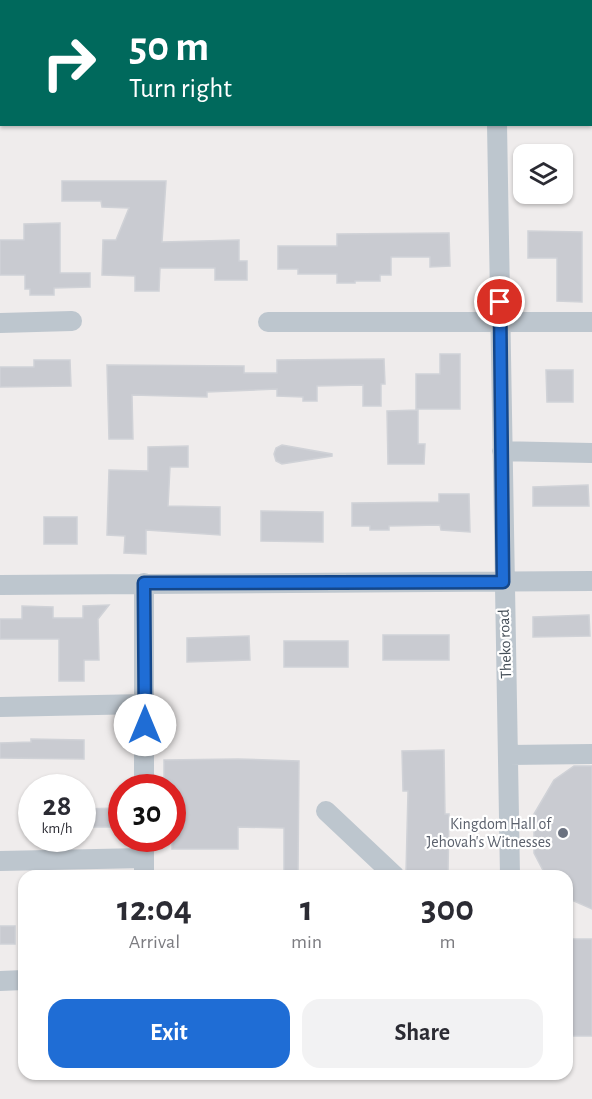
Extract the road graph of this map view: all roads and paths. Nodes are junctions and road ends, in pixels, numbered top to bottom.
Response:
1 (497, 126) edge
2 (72, 321) dead end
3 (268, 322) dead end
4 (592, 322) edge
5 (0, 323) edge
6 (500, 324) junction
7 (502, 451) junction
8 (592, 453) edge
9 (592, 581) edge
10 (503, 582) junction
11 (144, 583) junction
12 (0, 585) edge
13 (145, 704) junction
14 (0, 706) edge
15 (592, 754) edge
16 (509, 755) junction
17 (144, 774) edge
18 (326, 811) dead end
19 (144, 857) edge
20 (0, 861) edge
21 (389, 870) edge
22 (510, 870) edge
23 (18, 980) edge
24 (0, 981) edge

1 - 6 street, Theko road
2 - 5 street
3 - 6 street
4 - 6 street
6 - 7 street, Theko road
7 - 8 street
7 - 10 street, Theko road
9 - 10 street
10 - 11 street
10 - 16 street, Theko road
11 - 12 street
11 - 13 street
13 - 14 street
13 - 17 street
15 - 16 street
16 - 22 street, Theko road
18 - 21 street
19 - 20 street
23 - 24 street

